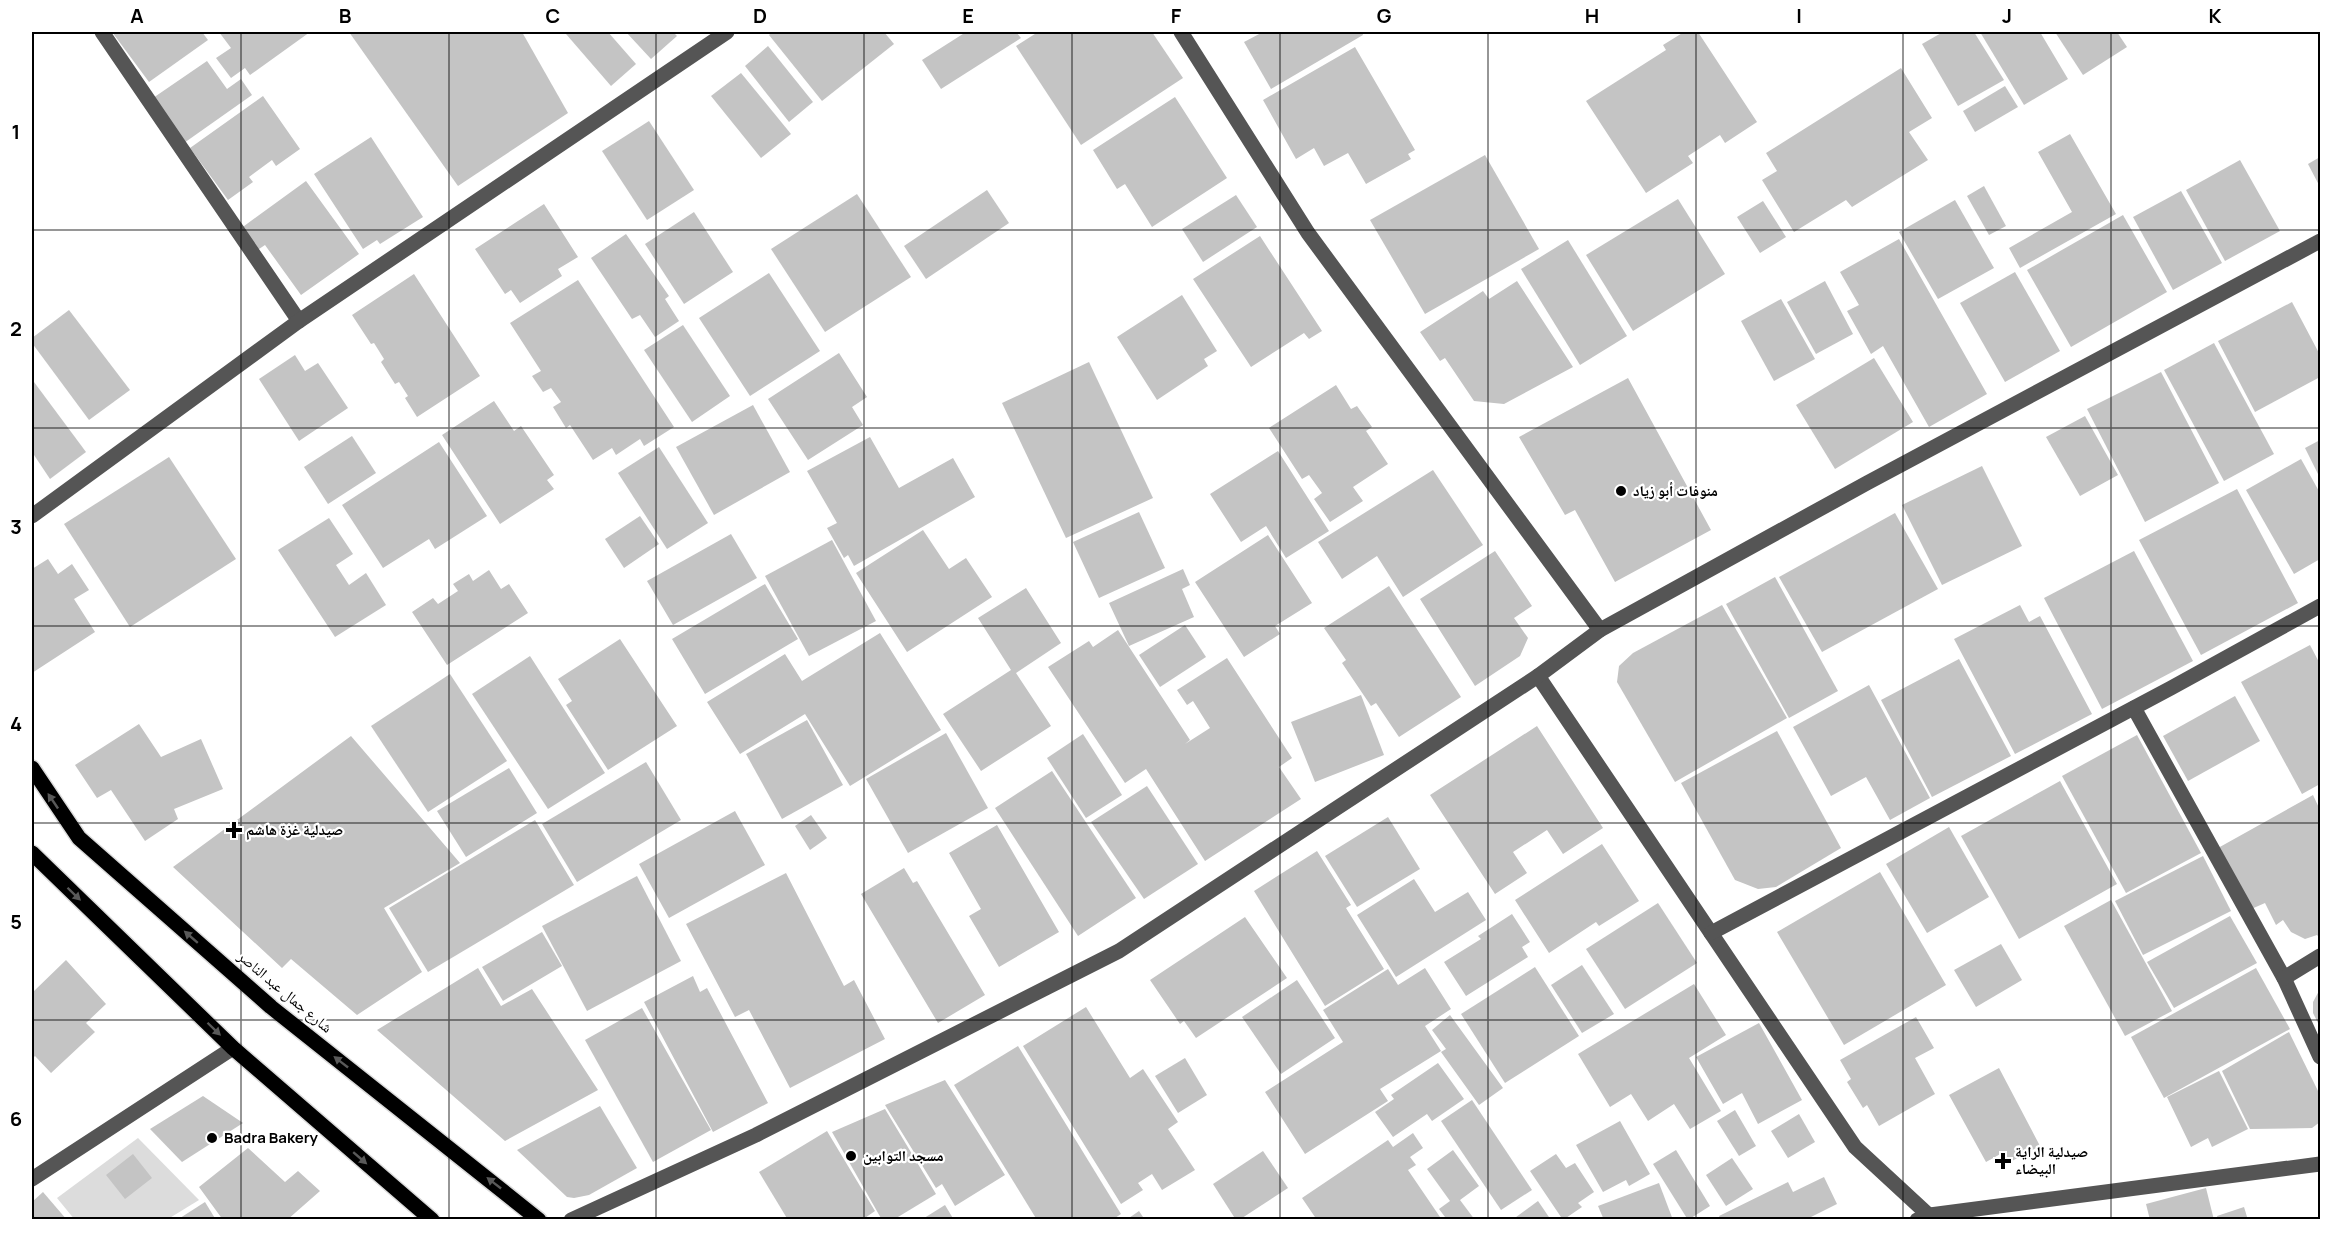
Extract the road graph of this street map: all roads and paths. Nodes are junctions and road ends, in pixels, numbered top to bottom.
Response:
1 (102, 32) edge
2 (727, 32) edge
3 (1181, 32) edge
4 (2320, 241) edge
5 (299, 321) junction
6 (32, 516) edge
7 (2320, 606) edge
8 (1600, 630) junction
9 (1538, 676) junction
10 (2134, 708) junction
11 (32, 768) edge
12 (32, 853) edge
13 (1711, 933) junction
14 (2320, 956) edge
15 (2284, 978) junction
16 (232, 1048) junction
17 (2320, 1057) edge
18 (2320, 1164) edge
19 (32, 1179) edge
20 (1927, 1218) edge
21 (432, 1220) edge
22 (539, 1220) edge
23 (571, 1220) edge

1 - 5 street
2 - 5 street
3 - 8 street
4 - 8 street
5 - 6 street
7 - 10 street
8 - 9 street
9 - 13 street
9 - 23 street
10 - 13 street
10 - 15 street
22 -> 11 main road, شارع جمال عبد الناصر
12 -> 16 main road
13 - 20 street
14 - 15 street
15 - 17 street
16 - 19 street
16 -> 21 main road
18 - 20 street

